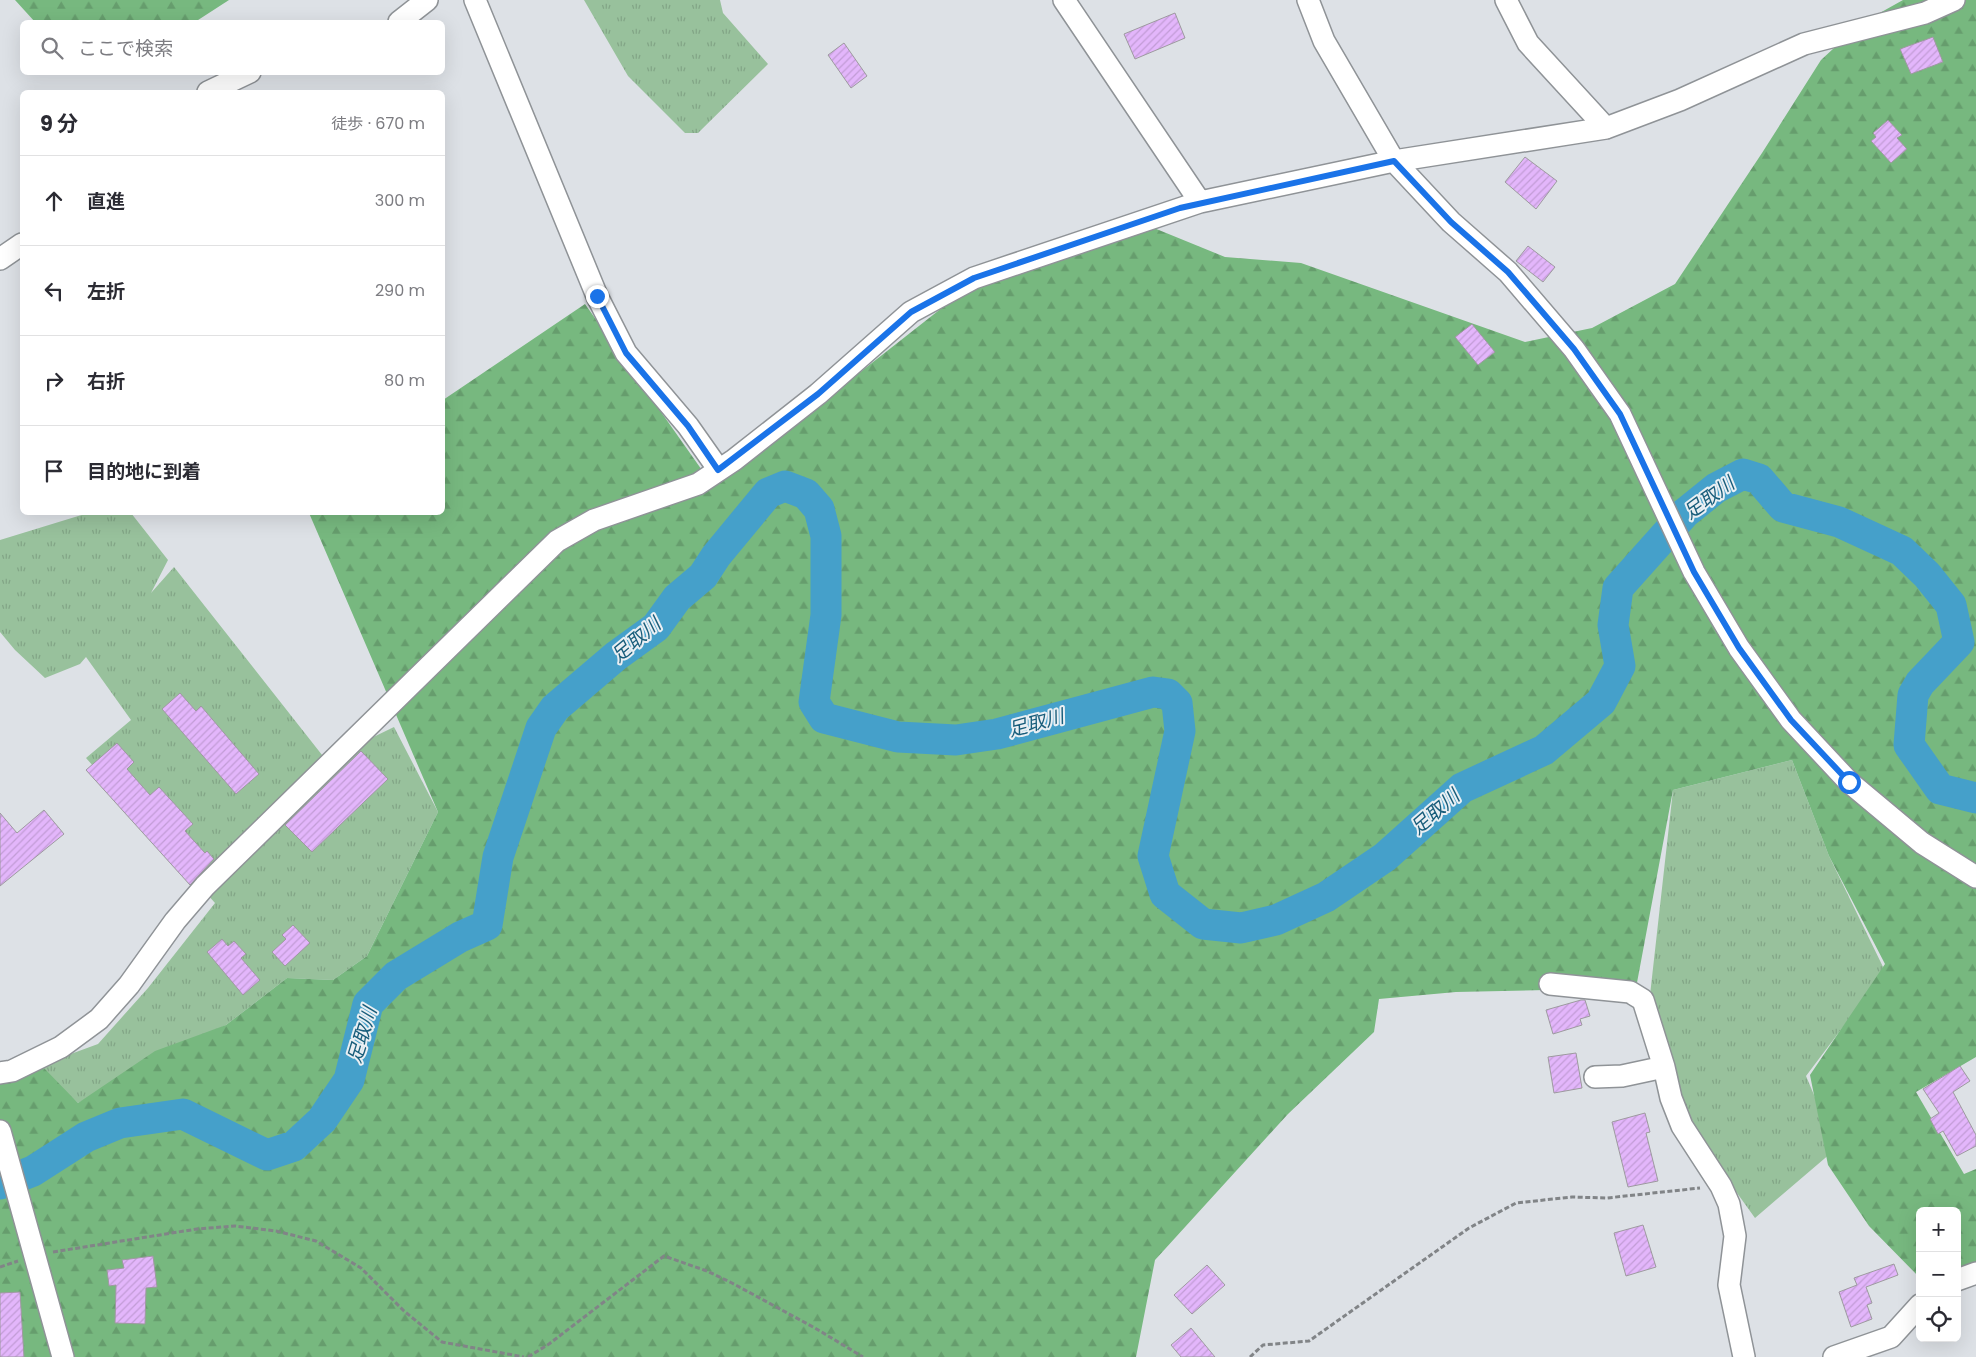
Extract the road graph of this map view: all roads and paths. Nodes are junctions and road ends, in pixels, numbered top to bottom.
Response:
1 (426, 0) edge
2 (475, 0) edge
3 (1064, 0) edge
4 (1308, 0) edge
5 (1506, 0) edge
6 (1954, 0) edge
7 (401, 20) edge
8 (244, 75) edge
9 (212, 90) edge
10 (1606, 128) junction
11 (1394, 161) junction
12 (1200, 202) junction
13 (20, 245) edge
14 (0, 259) edge
15 (718, 470) junction
16 (1976, 877) edge
17 (1550, 984) dead end
18 (1664, 1067) junction
19 (0, 1073) edge
20 (1595, 1077) dead end
21 (0, 1131) edge
22 (1721, 1186) junction
23 (34, 1255) junction
24 (1976, 1274) edge
25 (1961, 1279) edge
26 (1916, 1309) edge
27 (63, 1357) edge
28 (526, 1357) edge
29 (863, 1357) edge
30 (1250, 1357) edge
31 (1744, 1357) edge
32 (1834, 1357) edge

1 - 7 street
2 - 15 street
3 - 12 street
4 - 11 street
5 - 10 street
6 - 10 street
8 - 9 street
10 - 11 street
11 - 12 street
11 - 16 street
12 - 15 street
13 - 14 street
15 - 19 street
17 - 18 street
18 - 20 street
18 - 22 street
21 - 23 street
22 - 30 path
22 - 31 street
23 - 27 street
23 - 28 path
24 - 25 street
26 - 32 street
28 - 29 path

